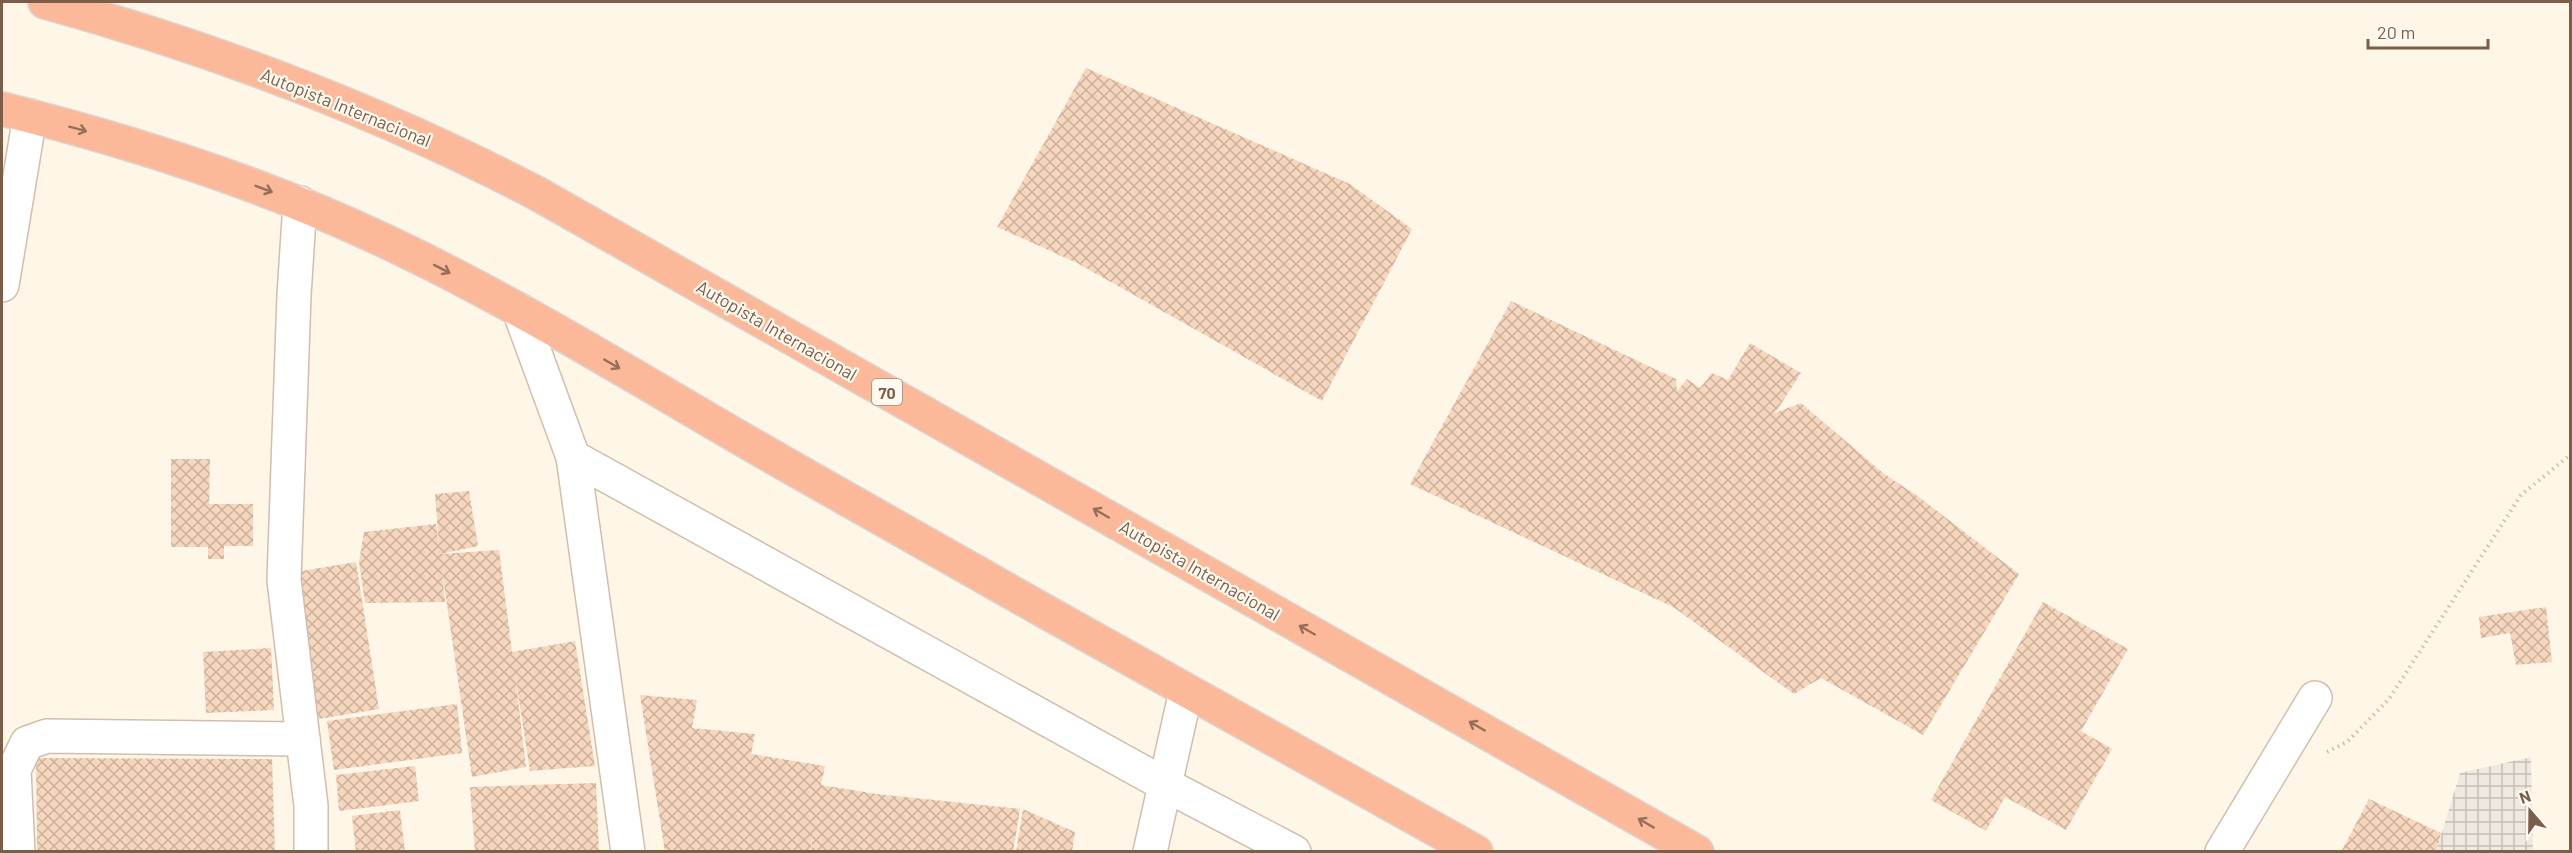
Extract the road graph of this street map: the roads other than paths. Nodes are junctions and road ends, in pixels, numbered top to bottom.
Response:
1 (45, 2) edge
2 (16, 113) edge
3 (300, 203) junction
4 (2, 285) edge
5 (519, 310) junction
6 (573, 457) junction
7 (1186, 691) junction
8 (2314, 698) dead end
9 (303, 739) junction
10 (1164, 784) junction
11 (18, 852) edge
12 (311, 852) edge
13 (628, 852) edge
14 (1150, 852) edge
15 (1294, 852) edge
16 (1476, 852) edge
17 (1697, 852) edge
18 (2222, 852) edge

17 -> 1 highway, Autopista Internacional / 70
2 -> 3 highway
2 - 4 street
3 -> 5 highway
3 - 9 street
5 - 6 street
5 -> 7 highway
6 - 10 street
6 - 13 street
7 - 10 street
7 - 16 highway
8 - 18 street
9 - 11 street
9 - 12 street
10 - 14 street
10 - 15 street

